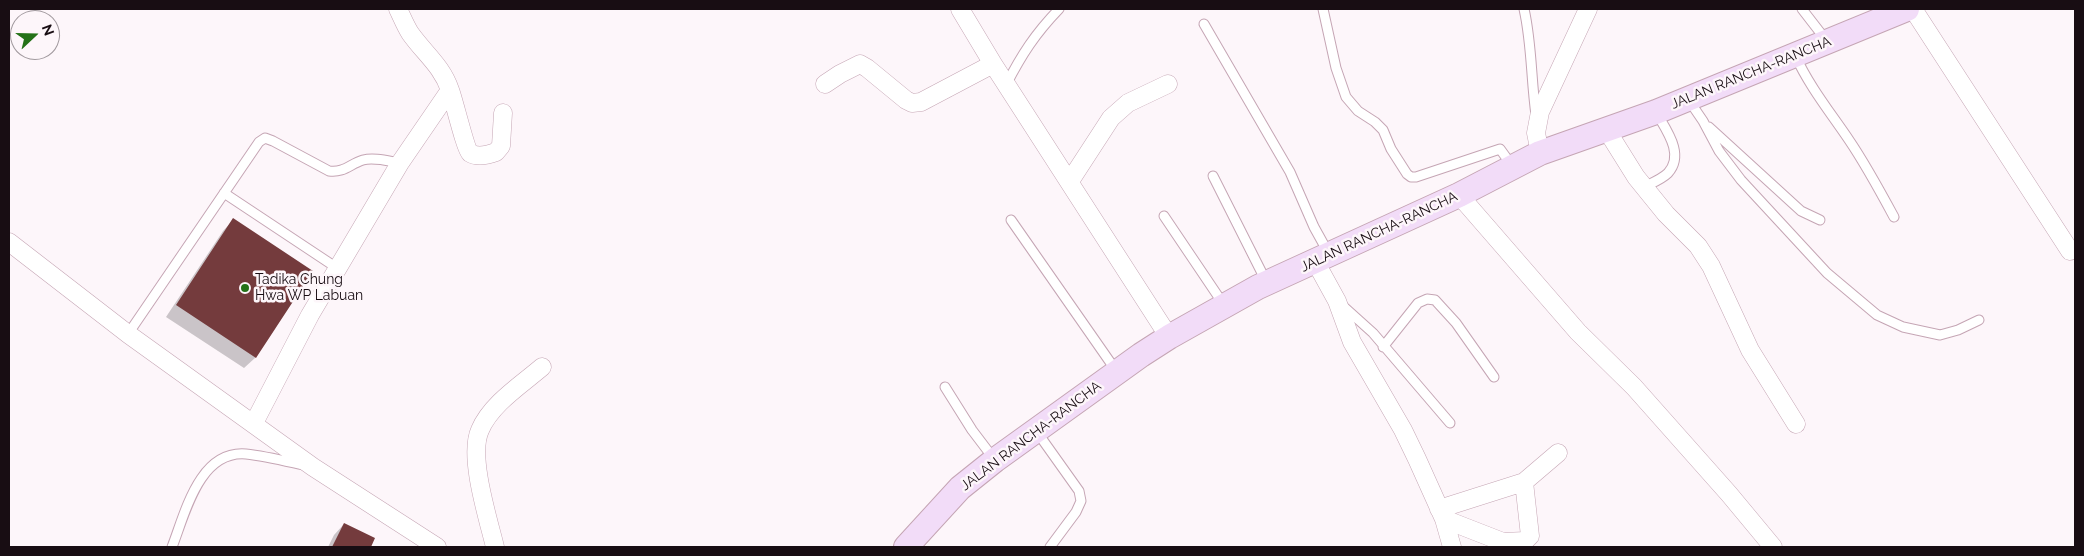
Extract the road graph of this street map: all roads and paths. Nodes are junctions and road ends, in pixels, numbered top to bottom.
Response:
1 (398, 9) edge
2 (960, 9) edge
3 (1059, 9) edge
4 (1323, 9) edge
5 (1524, 9) edge
6 (1588, 9) edge
7 (1802, 9) edge
8 (1906, 9) edge
9 (1913, 9) edge
10 (1204, 24) dead end
11 (1827, 42) junction
12 (1794, 55) junction
13 (993, 64) junction
14 (825, 84) dead end
15 (1168, 84) dead end
16 (1006, 85) junction
17 (450, 90) junction
18 (1688, 98) junction
19 (1656, 112) junction
20 (503, 113) dead end
21 (1703, 121) junction
22 (1537, 123) junction
23 (1606, 129) junction
24 (1540, 153) junction
25 (400, 163) junction
26 (1513, 167) junction
27 (1213, 176) dead end
28 (1070, 181) junction
29 (1644, 187) junction
30 (224, 193) junction
31 (1459, 195) junction
32 (1164, 216) dead end
33 (1894, 217) dead end
34 (1011, 220) dead end
35 (1820, 220) dead end
36 (9, 242) edge
37 (2070, 251) dead end
38 (1322, 258) junction
39 (337, 268) junction
40 (1267, 283) junction
41 (1337, 301) junction
42 (1225, 306) junction
43 (1980, 320) dead end
44 (128, 334) junction
45 (1169, 337) junction
46 (1383, 347) junction
47 (542, 367) dead end
48 (1117, 372) junction
49 (1494, 378) dead end
50 (945, 387) dead end
51 (254, 423) junction
52 (1450, 423) dead end
53 (1796, 424) dead end
54 (1035, 430) junction
55 (1558, 453) dead end
56 (995, 460) junction
57 (314, 467) junction
58 (1524, 482) junction
59 (1441, 514) junction
60 (172, 547) edge
61 (437, 547) edge
62 (495, 547) edge
63 (906, 547) edge
64 (1050, 547) edge
65 (1452, 547) edge
66 (1773, 547) edge

1 - 17 street
2 - 13 street
3 - 16 lane
4 - 26 lane
5 - 22 lane
6 - 22 street
7 - 11 lane
8 - 11 main road, JALAN RANCHA-RANCHA
9 - 37 street
10 - 38 lane
11 - 12 main road, JALAN RANCHA-RANCHA
12 - 18 main road, JALAN RANCHA-RANCHA
12 - 33 lane
13 - 14 street
13 - 16 street
15 - 28 street
16 - 28 street
17 - 20 street
17 - 25 street
18 - 19 main road, JALAN RANCHA-RANCHA
18 - 21 lane
19 - 23 main road, JALAN RANCHA-RANCHA
19 - 29 lane
21 - 35 lane
21 - 43 lane
22 - 24 street
23 - 24 main road, JALAN RANCHA-RANCHA
23 - 29 street
24 - 26 main road, JALAN RANCHA-RANCHA
25 - 30 lane
25 - 39 street
26 - 31 main road, JALAN RANCHA-RANCHA
27 - 40 lane
28 - 45 street
29 - 53 street
30 - 39 lane
30 - 44 lane
31 - 38 main road, JALAN RANCHA-RANCHA
31 - 66 street
32 - 42 lane
34 - 48 lane
36 - 44 street
38 - 40 main road, JALAN RANCHA-RANCHA
38 - 41 street
39 - 51 street
40 - 42 main road, JALAN RANCHA-RANCHA
41 - 46 lane
41 - 59 street
42 - 45 main road, JALAN RANCHA-RANCHA
44 - 51 street
45 - 48 main road, JALAN RANCHA-RANCHA
46 - 49 lane
46 - 52 lane
47 - 62 street
48 - 54 main road, JALAN RANCHA-RANCHA
50 - 56 lane
51 - 57 street
54 - 56 main road, JALAN RANCHA-RANCHA
54 - 64 lane
55 - 58 street
56 - 63 main road, JALAN RANCHA-RANCHA
57 - 60 lane
57 - 61 street
58 - 59 street
58 - 59 street
59 - 65 street

